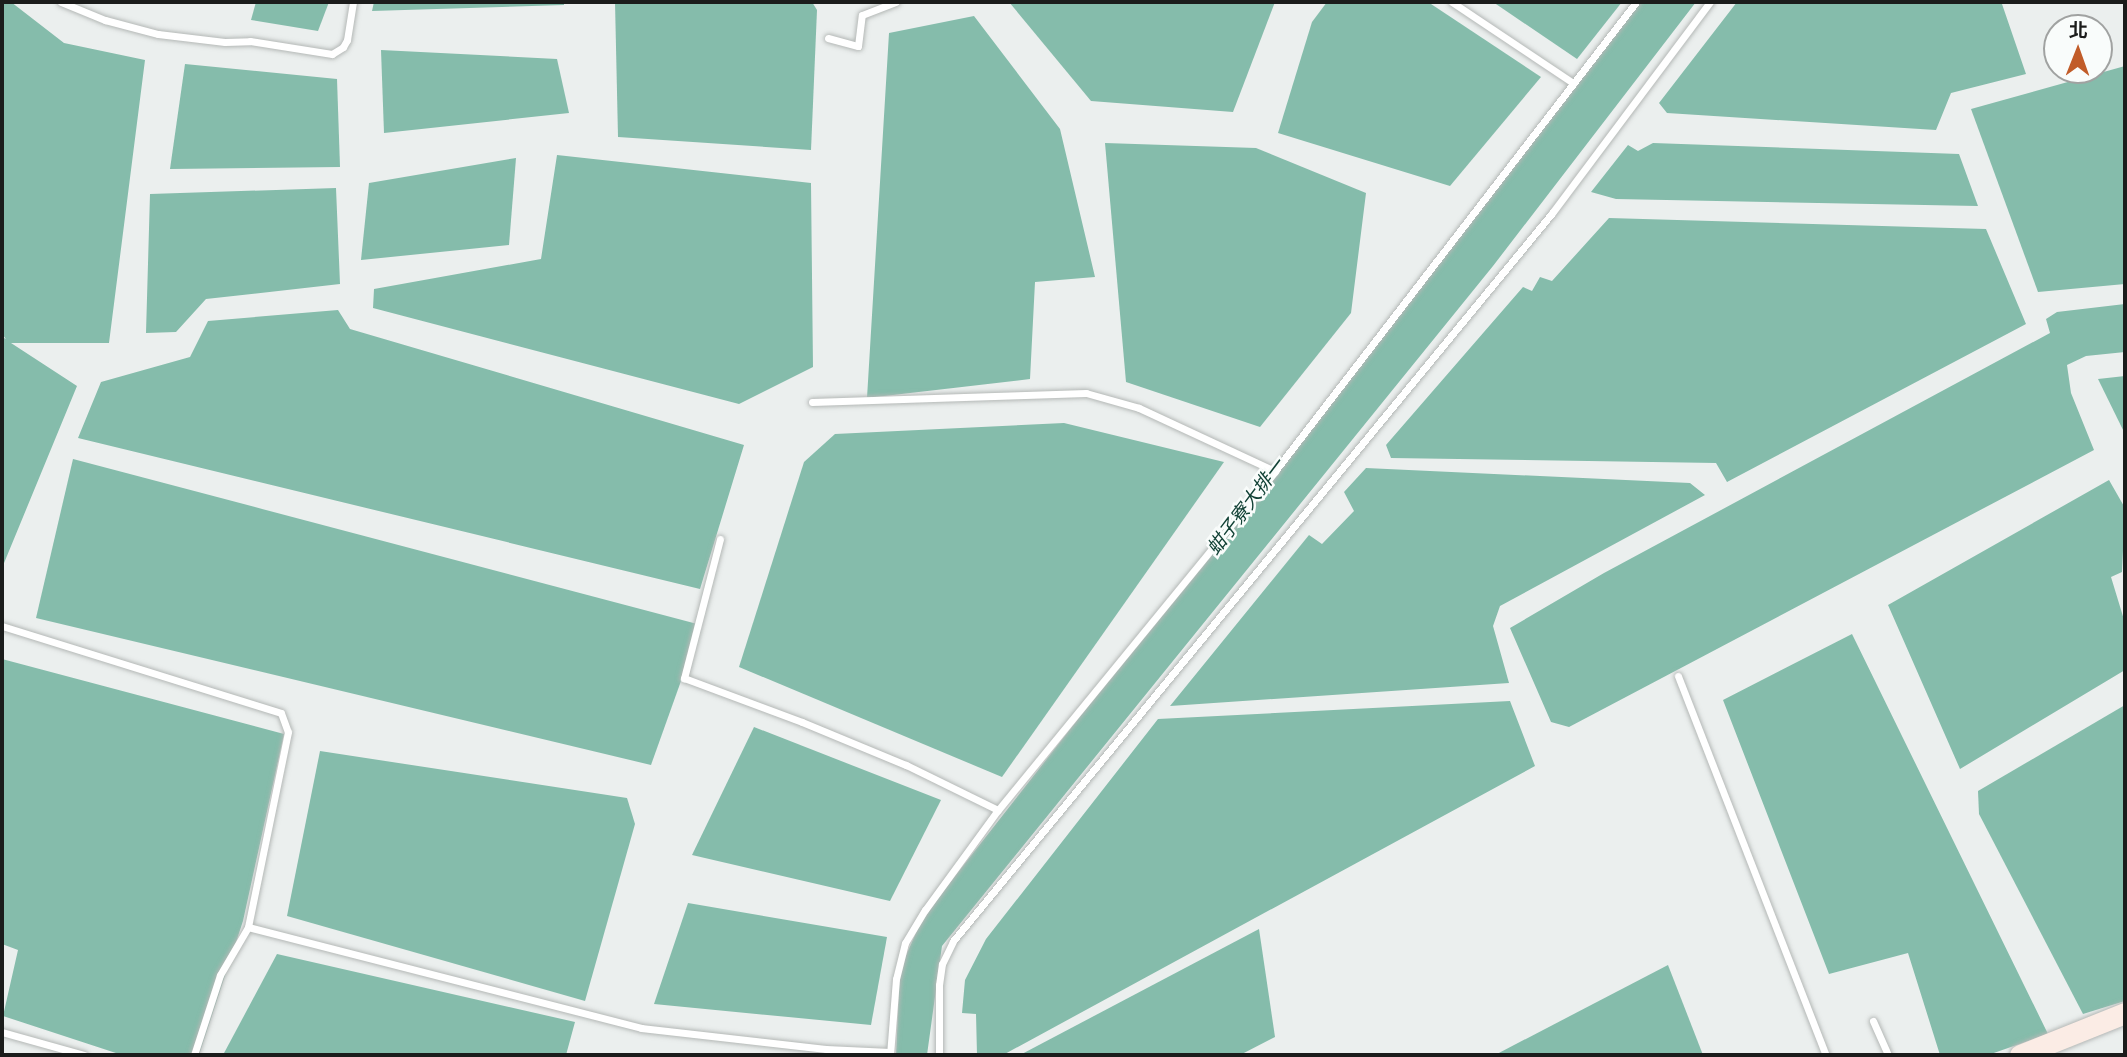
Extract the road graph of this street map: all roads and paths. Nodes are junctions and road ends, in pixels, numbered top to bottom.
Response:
1 (61, 2) edge
2 (353, 2) edge
3 (896, 2) edge
4 (1452, 2) edge
5 (1636, 2) edge
6 (1710, 2) edge
7 (828, 38) dead end
8 (1573, 83) junction
9 (811, 402) dead end
10 (1275, 471) junction
11 (720, 539) dead end
12 (2, 626) edge
13 (1678, 677) dead end
14 (998, 810) junction
15 (248, 927) junction
16 (2125, 1013) edge
17 (1873, 1021) dead end
18 (2, 1032) edge
19 (890, 1054) edge
20 (84, 1055) edge
21 (194, 1055) edge
22 (939, 1055) edge
23 (1826, 1055) edge
24 (1888, 1055) edge
25 (2021, 1055) edge

1 - 2 lane
3 - 7 lane
4 - 8 lane
5 - 8 lane
6 - 22 lane
8 - 10 lane
9 - 10 lane
10 - 14 lane
11 - 14 lane
12 - 15 lane
13 - 23 lane
14 - 19 lane
15 - 19 lane
15 - 21 lane
16 - 25 street
17 - 24 lane
18 - 20 lane

